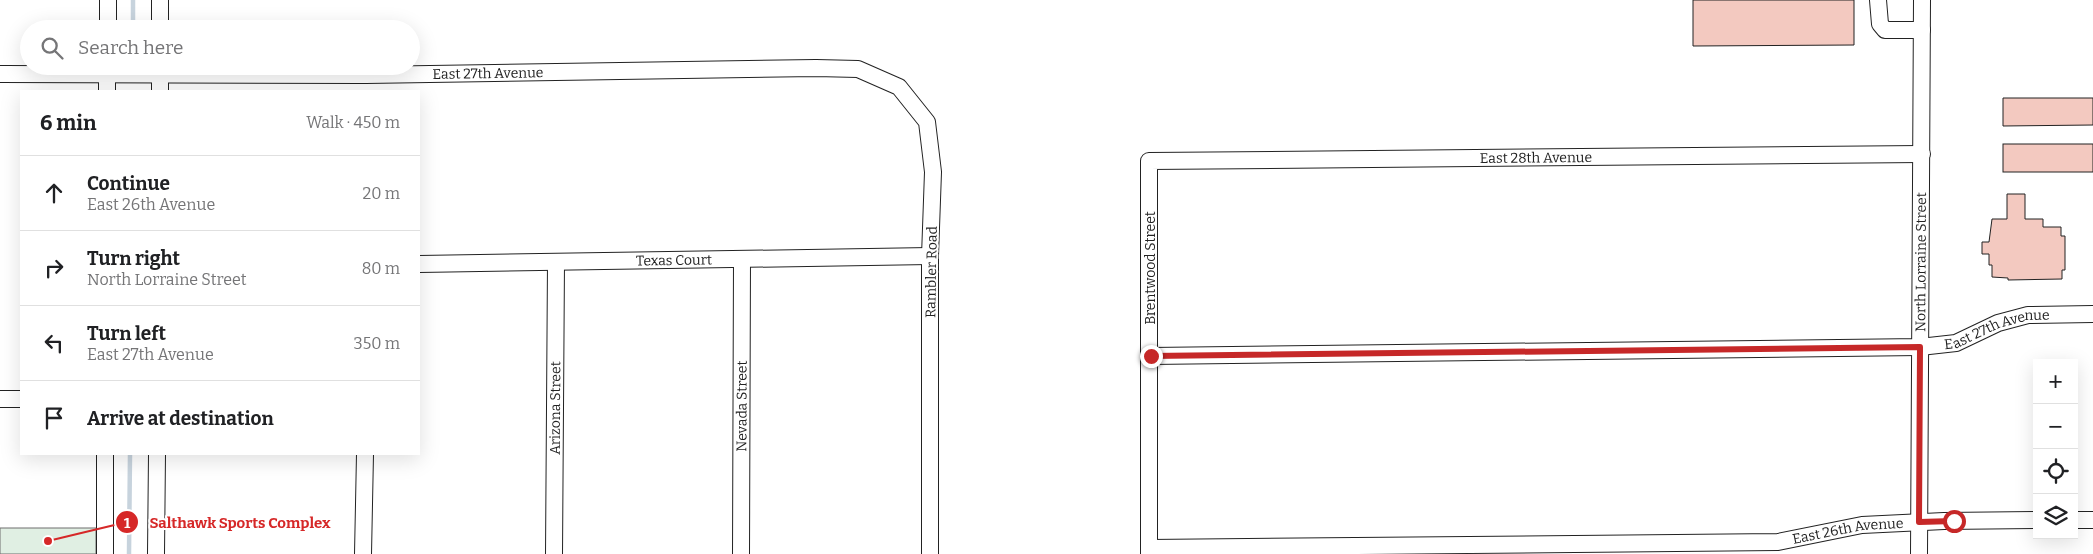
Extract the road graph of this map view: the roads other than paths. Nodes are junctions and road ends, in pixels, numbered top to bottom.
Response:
1 (108, 0) edge
2 (160, 0) edge
3 (1878, 0) edge
4 (1922, 0) edge
5 (108, 20) edge
6 (160, 20) edge
7 (1922, 30) junction
8 (816, 68) joint
9 (20, 73) edge
10 (0, 74) edge
11 (107, 75) edge
12 (160, 75) edge
13 (239, 75) edge
14 (366, 83) edge
15 (107, 90) edge
16 (160, 90) edge
17 (1922, 154) junction
18 (1149, 161) joint
19 (930, 256) junction
20 (742, 260) junction
21 (556, 262) junction
22 (420, 264) edge
23 (2093, 314) edge
24 (1920, 347) junction
25 (1151, 356) junction
26 (0, 399) edge
27 (20, 399) edge
28 (105, 455) edge
29 (157, 455) edge
30 (365, 455) edge
31 (2033, 520) edge
32 (2078, 520) edge
33 (2093, 520) edge
34 (1919, 522) junction
35 (1149, 551) edge
36 (105, 554) edge
37 (156, 554) edge
38 (363, 554) edge
39 (554, 554) edge
40 (741, 554) edge
41 (930, 554) edge
42 (1919, 554) edge

1 - 5 street
2 - 6 street
3 - 7 street
4 - 7 street, North Lorraine Street
7 - 17 street, North Lorraine Street
8 - 14 street, East 27th Avenue
8 - 19 street, Rambler Road
9 - 10 street, East 27th Avenue
11 - 15 street
12 - 16 street
13 - 14 street, East 27th Avenue
17 - 18 street, East 28th Avenue
17 - 24 street, North Lorraine Street
18 - 25 street, Brentwood Street
19 - 20 street, Texas Court
19 - 41 street, Rambler Road
20 - 21 street, Texas Court
20 - 40 street, Nevada Street
21 - 22 street, Texas Court
21 - 39 street, Arizona Street
23 - 24 street, East 27th Avenue
24 - 25 street, East 27th Avenue
24 - 34 street, North Lorraine Street
25 - 35 street, Brentwood Street
26 - 27 street
28 - 36 street
29 - 37 street
30 - 38 street
31 - 34 street, East 26th Avenue
32 - 33 street
34 - 35 street, East 26th Avenue
34 - 42 street, North Lorraine Street

